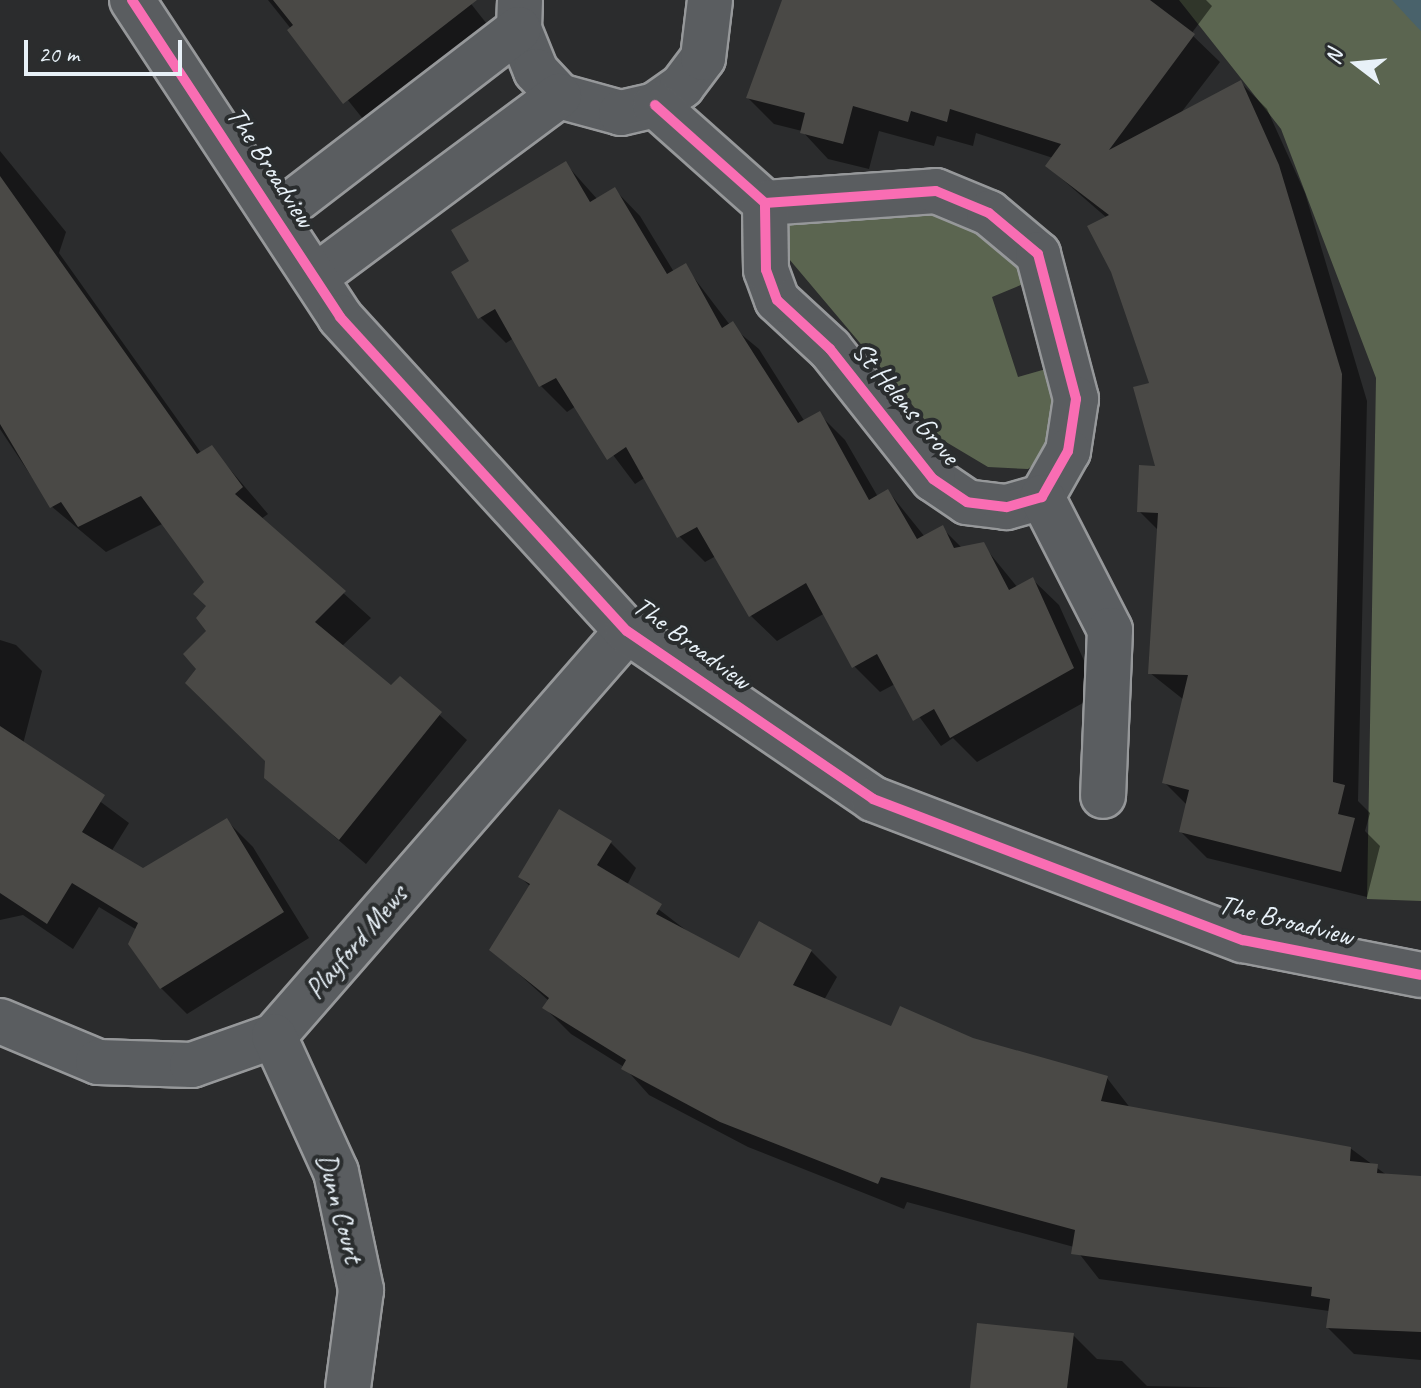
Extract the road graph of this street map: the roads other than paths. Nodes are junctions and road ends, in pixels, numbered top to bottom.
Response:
1 (132, 0) edge
2 (710, 0) edge
3 (520, 15) edge
4 (559, 96) junction
5 (655, 105) junction
6 (765, 203) junction
7 (275, 216) junction
8 (315, 277) junction
9 (1042, 497) junction
10 (627, 631) junction
11 (1103, 796) dead end
12 (1421, 975) edge
13 (0, 1021) edge
14 (274, 1036) junction
15 (348, 1388) edge

1 - 7 street, The Broadview
2 - 5 street
3 - 4 street
3 - 7 street
4 - 5 street
4 - 8 street
5 - 6 street
6 - 9 street, St Helens Grove
6 - 9 street
7 - 8 street, The Broadview
8 - 10 street, The Broadview
9 - 11 street
10 - 12 street, The Broadview
10 - 14 street, Playford Mews
13 - 14 street, Playford Mews
14 - 15 street, Dunn Court

